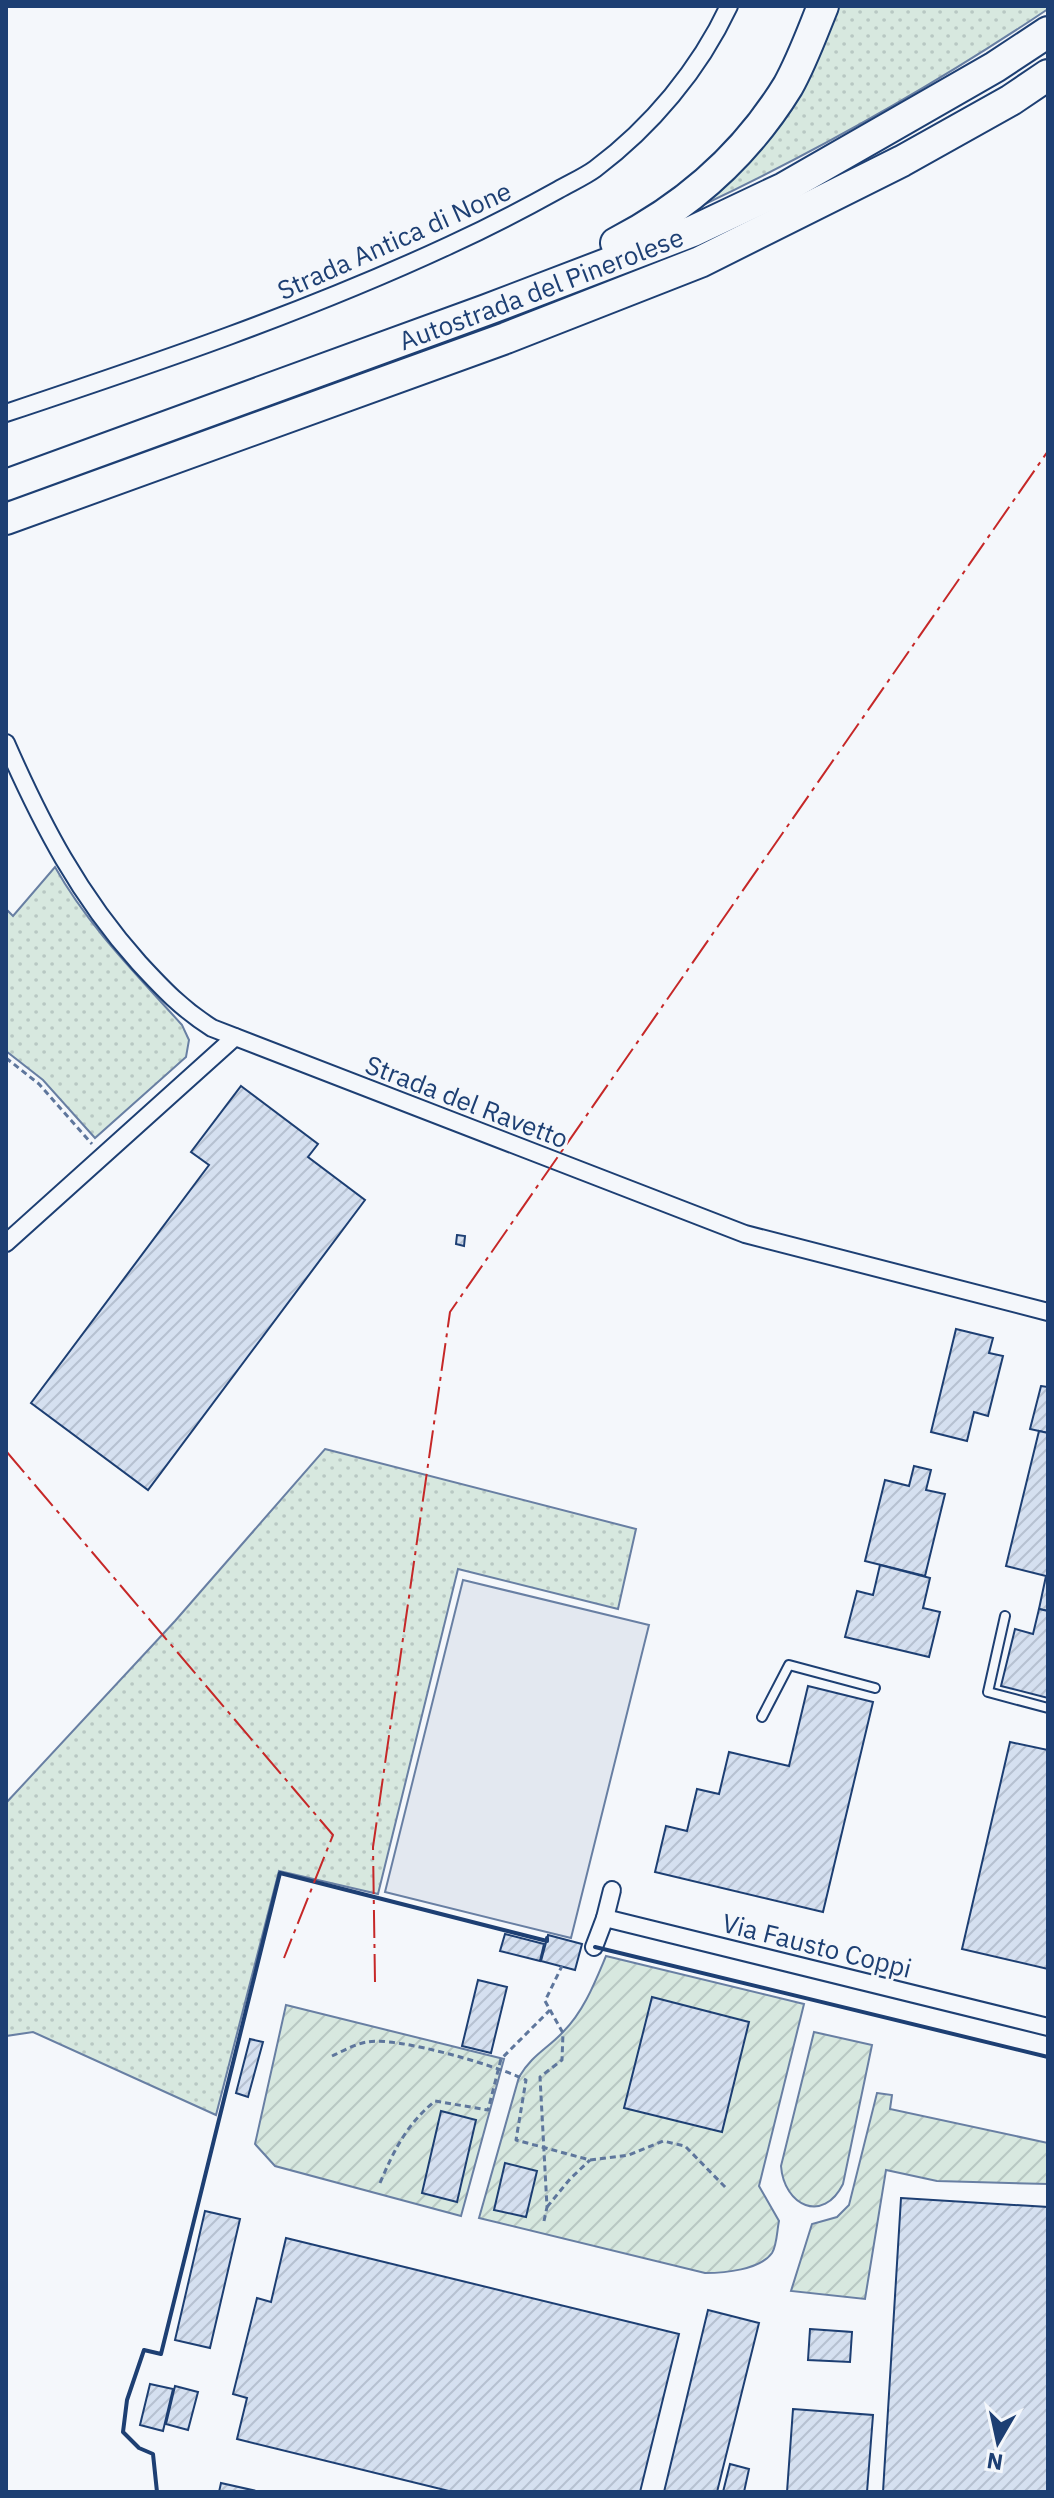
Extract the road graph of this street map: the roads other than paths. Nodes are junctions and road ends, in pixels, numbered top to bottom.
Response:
1 (729, 6) edge
2 (823, 6) edge
3 (1048, 32) edge
4 (1048, 75) edge
5 (486, 310) junction
6 (6, 413) edge
7 (6, 485) edge
8 (6, 519) edge
9 (6, 743) edge
10 (235, 1037) junction
11 (6, 1243) edge
12 (1048, 1312) edge
13 (1005, 1616) dead end
14 (875, 1688) dead end
15 (1048, 1708) edge
16 (762, 1717) dead end
17 (612, 1890) dead end
18 (605, 1918) junction
19 (594, 1947) dead end
20 (1048, 2027) edge

1 - 6 street, Strada Antica di None
2 - 5 highway
3 - 5 highway, Autostrada del Pinerolese
4 - 8 highway, Autostrada del Pinerolese
5 - 7 highway, Autostrada del Pinerolese
9 - 10 street, Strada del Ravetto
10 - 11 street
10 - 12 street, Strada del Ravetto
13 - 15 lane
14 - 16 lane
17 - 18 street
18 - 19 street
18 - 20 street, Via Fausto Coppi

